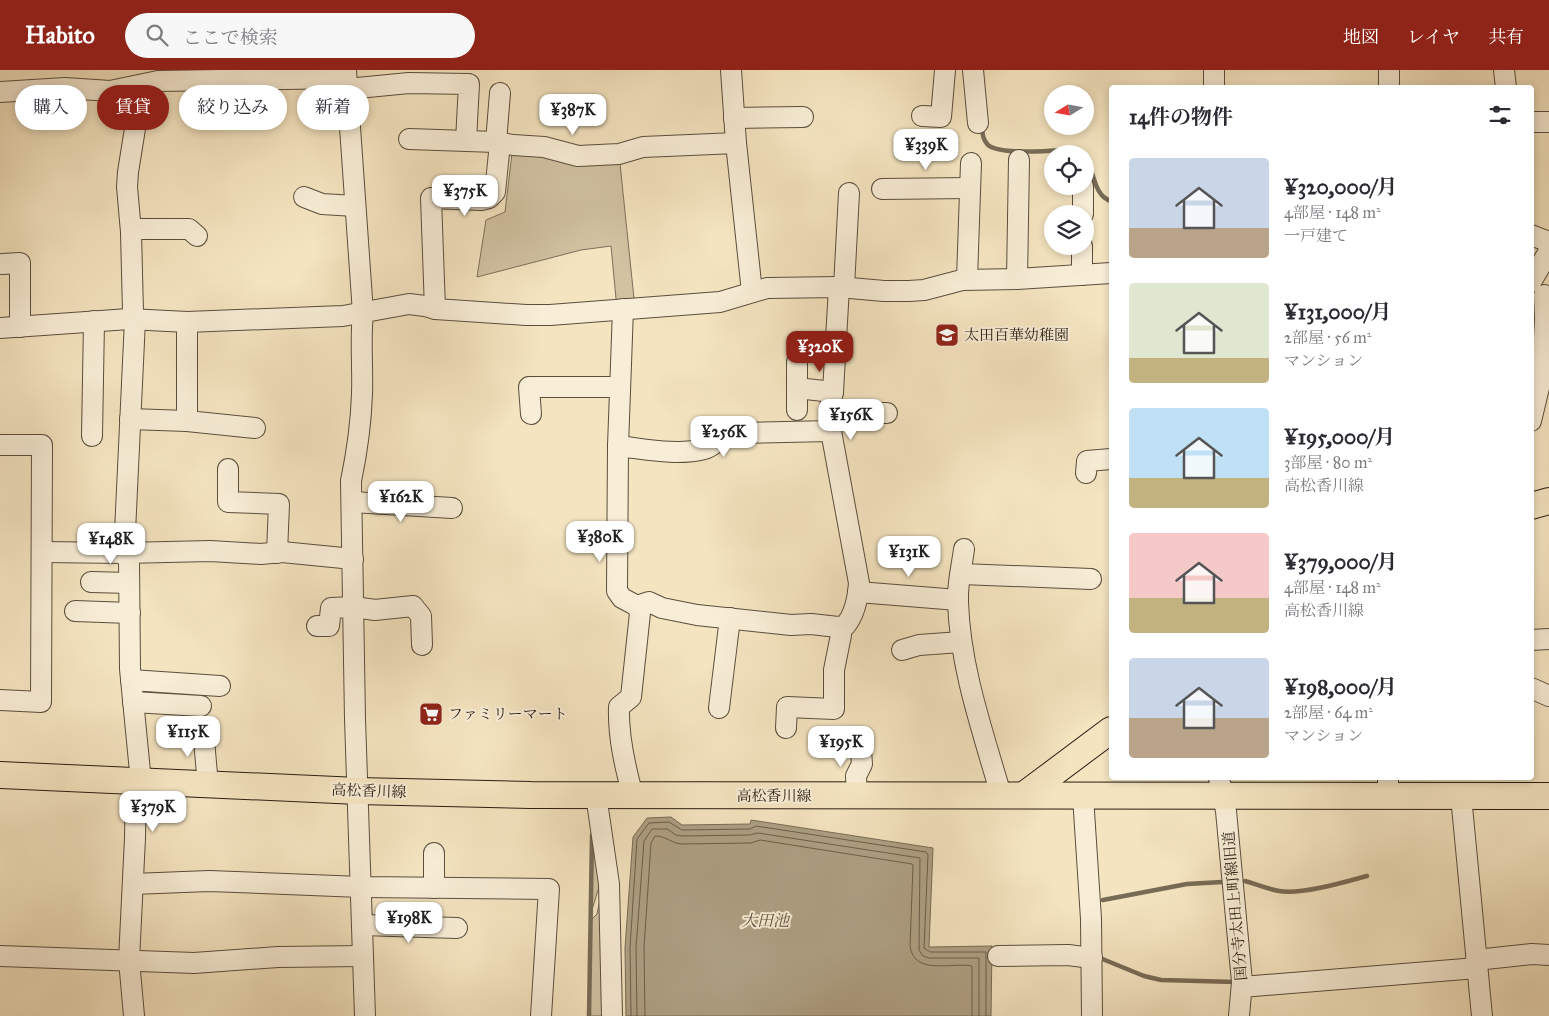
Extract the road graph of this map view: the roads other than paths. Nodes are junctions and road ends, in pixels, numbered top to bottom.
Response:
1 (730, 70) edge
2 (945, 70) edge
3 (973, 70) edge
4 (1214, 70) edge
5 (1389, 70) edge
6 (1504, 70) edge
7 (197, 76) edge
8 (346, 79) edge
9 (144, 80) edge
10 (1214, 85) edge
11 (1389, 85) edge
12 (1506, 85) edge
13 (0, 92) edge
14 (500, 93) dead end
15 (922, 116) dead end
16 (803, 117) dead end
17 (734, 118) junction
18 (1534, 122) edge
19 (1549, 122) edge
20 (978, 123) dead end
21 (409, 138) dead end
22 (466, 142) junction
23 (498, 142) junction
24 (736, 143) junction
25 (1019, 160) dead end
26 (971, 162) dead end
27 (970, 188) junction
28 (882, 189) dead end
29 (849, 193) dead end
30 (304, 198) dead end
31 (355, 206) junction
32 (131, 232) junction
33 (197, 236) dead end
34 (1534, 236) edge
35 (1549, 242) edge
36 (1549, 251) edge
37 (1082, 255) edge
38 (2, 264) dead end
39 (1109, 273) edge
40 (1082, 276) junction
41 (967, 279) junction
42 (1018, 279) junction
43 (841, 287) junction
44 (752, 292) junction
45 (1539, 292) edge
46 (435, 309) junction
47 (623, 309) junction
48 (363, 313) junction
49 (135, 320) junction
50 (94, 321) junction
51 (187, 322) junction
52 (20, 327) junction
53 (0, 328) edge
54 (797, 362) dead end
55 (620, 387) junction
56 (797, 388) junction
57 (833, 392) junction
58 (1544, 392) edge
59 (797, 410) dead end
60 (887, 413) dead end
61 (530, 414) dead end
62 (1534, 414) edge
63 (130, 419) junction
64 (187, 421) junction
65 (830, 422) junction
66 (255, 428) dead end
67 (92, 436) dead end
68 (0, 445) edge
69 (618, 446) junction
70 (1109, 459) edge
71 (228, 469) dead end
72 (1086, 473) dead end
73 (1549, 501) edge
74 (352, 502) junction
75 (1534, 505) edge
76 (452, 508) dead end
77 (964, 548) dead end
78 (42, 552) junction
79 (124, 553) junction
80 (277, 553) junction
81 (353, 559) junction
82 (961, 574) junction
83 (1091, 579) dead end
84 (91, 582) dead end
85 (130, 583) junction
86 (858, 592) junction
87 (958, 600) junction
88 (637, 606) junction
89 (354, 607) junction
90 (74, 611) dead end
91 (130, 613) junction
92 (730, 618) junction
93 (317, 626) dead end
94 (841, 627) junction
95 (1549, 639) edge
96 (1534, 640) edge
97 (962, 642) junction
98 (422, 645) dead end
99 (902, 650) dead end
100 (131, 680) junction
101 (220, 686) dead end
102 (1534, 689) edge
103 (1549, 696) edge
104 (0, 700) edge
105 (133, 702) junction
106 (201, 706) dead end
107 (719, 708) dead end
108 (786, 728) dead end
109 (203, 729) dead end
110 (1109, 731) edge
111 (860, 738) dead end
112 (0, 776) edge
113 (138, 782) junction
114 (208, 785) junction
115 (1220, 787) edge
116 (1388, 787) edge
117 (358, 791) junction
118 (596, 795) junction
119 (1013, 795) junction
120 (633, 796) junction
121 (857, 796) junction
122 (1083, 796) junction
123 (1461, 796) junction
124 (1549, 796) edge
125 (434, 853) dead end
126 (133, 884) junction
127 (360, 887) junction
128 (434, 888) junction
129 (362, 925) junction
130 (457, 928) dead end
131 (1549, 955) edge
132 (0, 956) edge
133 (362, 956) junction
134 (998, 956) dead end
135 (1092, 958) junction
136 (129, 960) junction
137 (1476, 964) junction
138 (1242, 983) junction
139 (134, 1016) edge
140 (365, 1016) edge
141 (541, 1016) edge
142 (612, 1016) edge
143 (1092, 1016) edge
144 (1239, 1016) edge
145 (1482, 1016) edge

1 - 17 street
2 - 15 street
3 - 20 street
4 - 10 street
5 - 11 street
6 - 12 street
7 - 8 street
7 - 9 street
8 - 22 street
8 - 31 street
9 - 13 street
9 - 32 street
14 - 23 street
16 - 17 street
17 - 24 street
18 - 19 street
21 - 22 street
22 - 23 street
23 - 24 street
23 - 46 street
24 - 44 street
25 - 42 street
26 - 27 street
27 - 28 street
27 - 41 street
29 - 43 street
30 - 31 street
31 - 48 street
32 - 33 street
32 - 49 street
34 - 35 street
36 - 45 street
37 - 40 street
38 - 52 street
39 - 40 street
40 - 42 street
41 - 42 street
41 - 43 street
43 - 44 street
43 - 57 street
44 - 47 street
45 - 58 street
46 - 47 street
46 - 48 street
47 - 55 street
48 - 51 street
48 - 74 street
49 - 50 street
49 - 51 street
49 - 63 street
50 - 52 street
50 - 67 street
51 - 64 street
52 - 53 street
54 - 56 street
55 - 61 street
55 - 69 street
56 - 57 street
56 - 59 street
57 - 65 street
58 - 62 street
60 - 65 street
63 - 64 street
63 - 79 street
64 - 66 street
65 - 69 street
65 - 86 street
68 - 78 street
69 - 88 street
70 - 72 street
71 - 80 street
73 - 75 main road
74 - 76 street
74 - 81 street
77 - 82 street
78 - 79 street
78 - 104 street
79 - 80 street
79 - 85 street
80 - 81 street
81 - 89 street
82 - 83 street
82 - 87 street
84 - 85 street
85 - 91 street
86 - 87 street
86 - 94 street
87 - 97 street
88 - 92 street
88 - 120 street
89 - 93 street
89 - 98 street
89 - 117 street
90 - 91 street
91 - 100 street
92 - 94 street
92 - 107 street
94 - 108 street
95 - 96 street
97 - 99 street
97 - 119 street
100 - 101 street
100 - 105 street
102 - 103 street
105 - 106 street
105 - 113 street
109 - 114 street
110 - 119 main road
111 - 121 street
112 - 113 main road, 高松香川線
113 - 114 main road, 高松香川線
113 - 126 street
114 - 117 main road, 高松香川線
115 - 116 main road, 高松香川線
115 - 122 main road, 高松香川線
115 - 138 street, 国分寺太田上町線旧道
116 - 123 main road, 高松香川線
117 - 118 main road, 高松香川線
117 - 127 street
118 - 120 main road, 高松香川線
118 - 142 street
119 - 121 main road, 高松香川線
119 - 122 main road, 高松香川線
120 - 121 main road, 高松香川線
122 - 135 street
123 - 124 main road, 高松香川線
123 - 137 street
125 - 128 street
126 - 127 street
126 - 136 street
127 - 128 street
127 - 129 street
128 - 141 street
129 - 130 street
129 - 133 street
131 - 137 street
132 - 136 street
133 - 136 street
133 - 140 street
134 - 135 street
135 - 143 street
136 - 139 street
137 - 138 street
137 - 145 street
138 - 144 street, 国分寺太田上町線旧道

